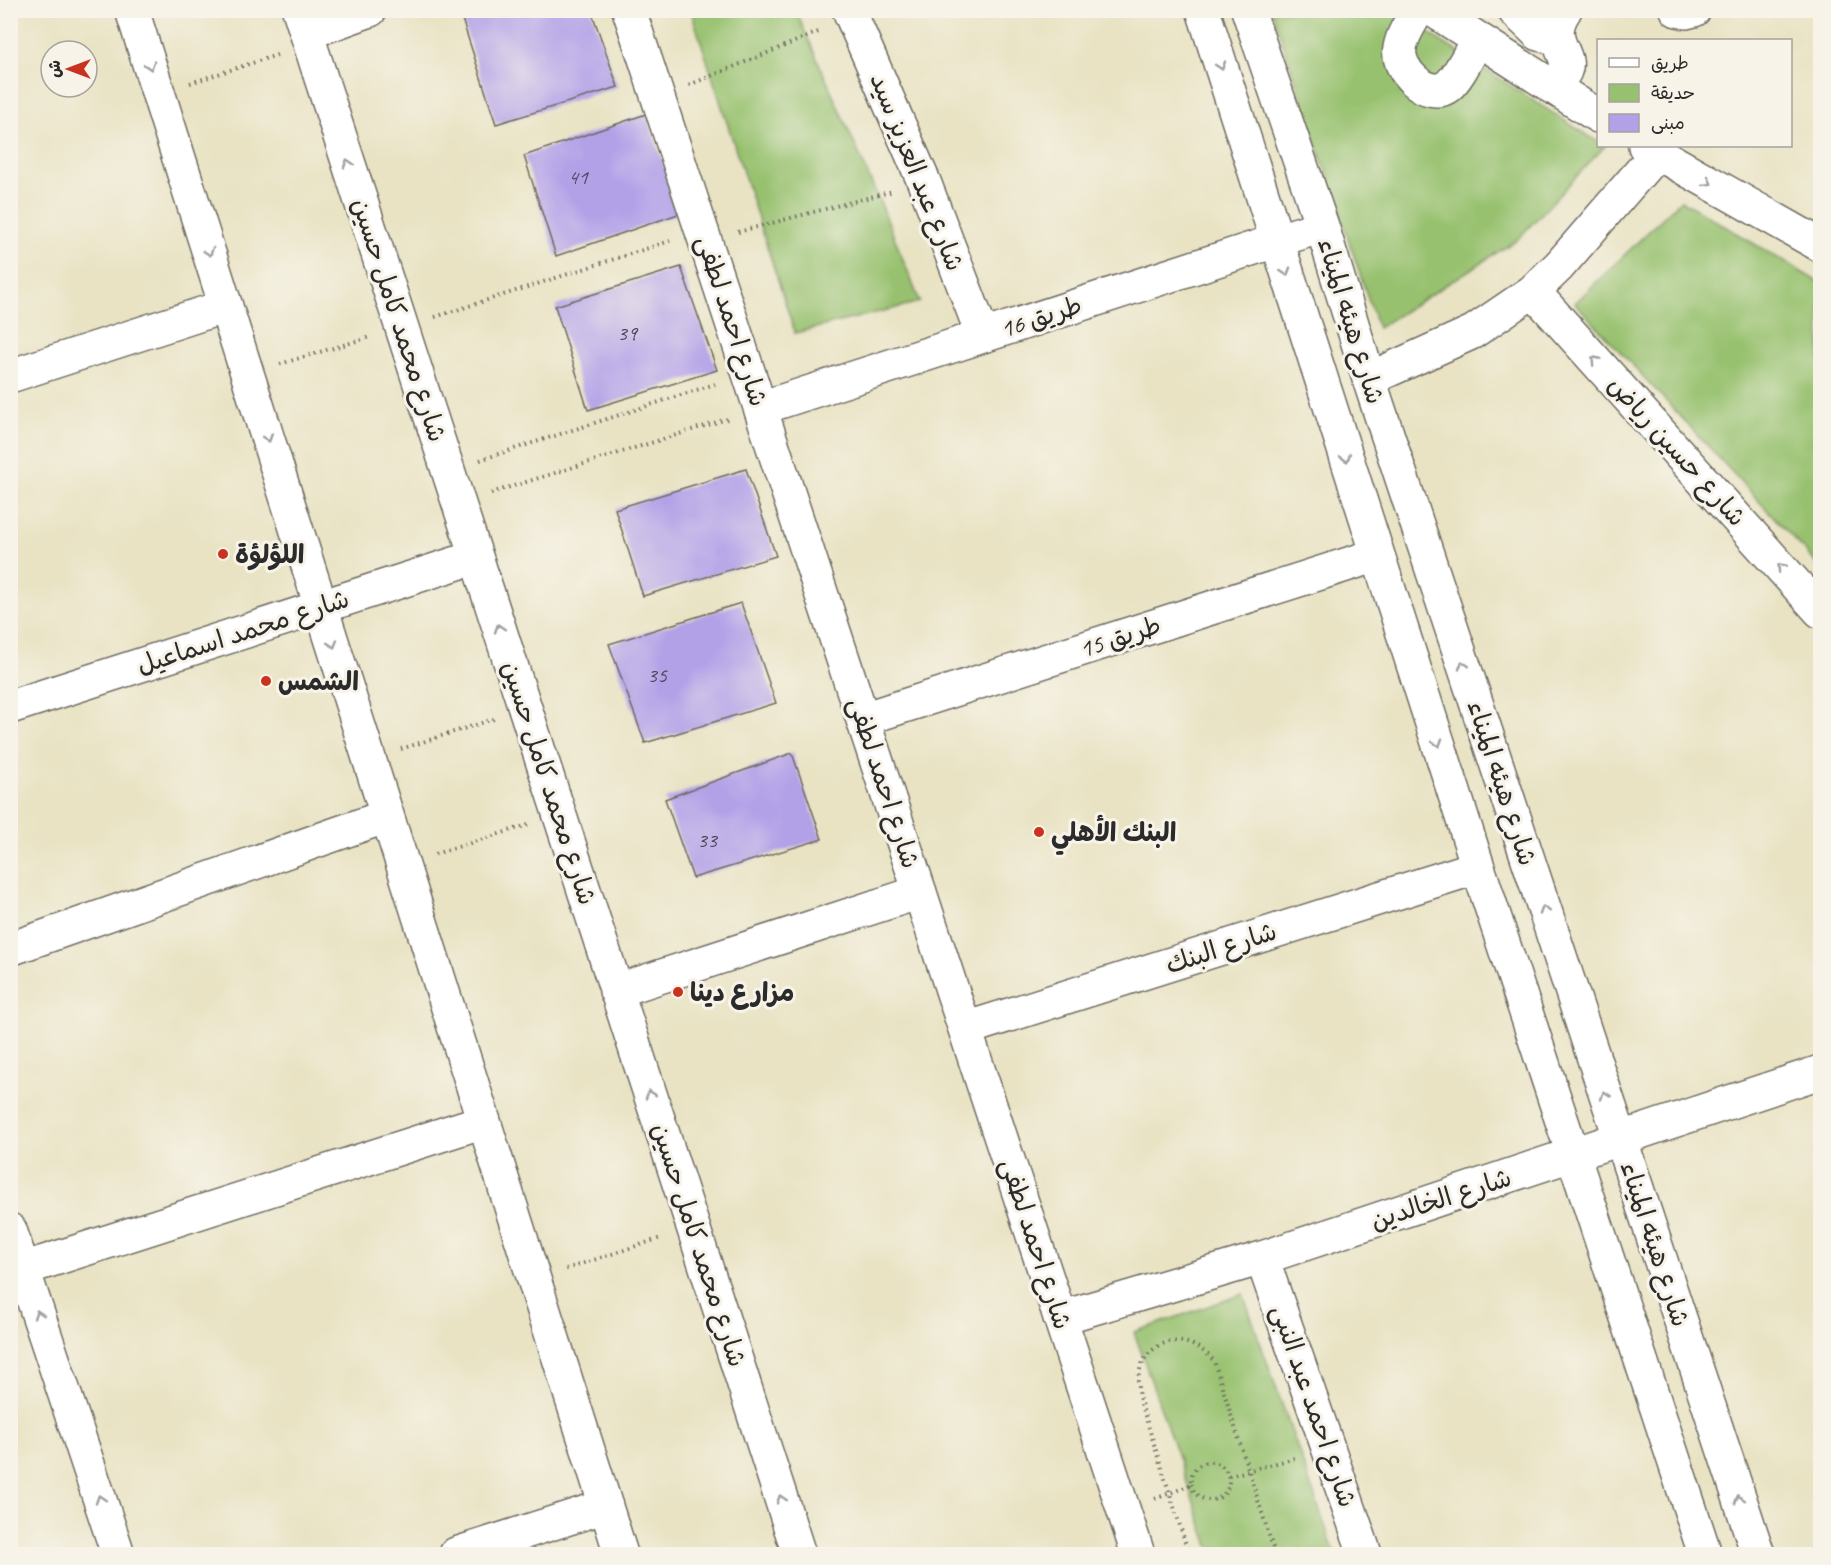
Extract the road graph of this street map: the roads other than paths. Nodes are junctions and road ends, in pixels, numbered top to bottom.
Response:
1 (132, 10) edge
2 (370, 10) edge
3 (629, 10) edge
4 (1203, 10) edge
5 (1248, 10) edge
6 (1418, 10) edge
7 (1433, 10) edge
8 (1514, 10) edge
9 (1677, 10) edge
10 (1695, 10) edge
11 (851, 14) edge
12 (1561, 25) edge
13 (305, 29) edge
14 (1478, 39) junction
15 (1552, 87) junction
16 (1597, 115) edge
17 (1651, 149) edge
18 (1322, 226) junction
19 (1276, 241) junction
20 (1821, 245) edge
21 (1533, 291) junction
22 (226, 306) junction
23 (983, 336) junction
24 (10, 376) edge
25 (1368, 379) junction
26 (760, 408) junction
27 (1377, 555) junction
28 (476, 557) junction
29 (321, 607) junction
30 (1821, 611) edge
31 (10, 707) edge
32 (863, 719) junction
33 (387, 816) junction
34 (1478, 867) junction
35 (920, 892) junction
36 (10, 949) edge
37 (616, 991) junction
38 (965, 1029) junction
39 (1821, 1072) edge
40 (484, 1121) junction
41 (1620, 1140) junction
42 (1572, 1156) junction
43 (10, 1230) edge
44 (1262, 1258) junction
45 (23, 1269) junction
46 (1060, 1318) junction
47 (606, 1506) junction
48 (118, 1554) edge
49 (456, 1554) edge
50 (621, 1554) edge
51 (799, 1554) edge
52 (1138, 1554) edge
53 (1365, 1554) edge
54 (1705, 1554) edge
55 (1758, 1554) edge

1 -> 22 street
2 - 13 street
3 - 26 street, شارع احمد لطفى
4 -> 19 street, شارع هيئه الميناء
5 - 18 street, شارع هيئه الميناء
6 - 14 street
7 - 14 street
8 - 12 street
9 - 10 street
11 - 23 street, شارع عبد العزيز سيد
12 - 15 street
28 -> 13 street, شارع محمد كامل حسين
14 - 15 street
15 - 16 street
17 -> 20 street
17 - 21 street
18 - 19 street, طريق 16
18 - 25 street, شارع هيئه الميناء
19 - 23 street, طريق 16
19 -> 27 street, شارع هيئه الميناء
21 - 25 street
30 -> 21 street, شارع حسين رياض
22 - 24 street
22 -> 29 street
23 - 26 street, طريق 16
41 -> 25 street, شارع هيئه الميناء
26 - 32 street, شارع احمد لطفى
27 - 32 street, طريق 15
27 -> 34 street, شارع هيئه الميناء
28 - 29 street, شارع محمد اسماعيل
37 -> 28 street, شارع محمد كامل حسين
29 - 31 street, شارع محمد اسماعيل
29 -> 33 street
32 - 35 street, شارع احمد لطفى
33 - 36 street
33 - 40 street
34 - 38 street, شارع البنك
34 - 42 street, شارع هيئه الميناء
35 - 37 street
35 - 38 street, شارع احمد لطفى
51 -> 37 street, شارع محمد كامل حسين
38 - 46 street, شارع احمد لطفى
39 - 41 street, شارع الخالدين
40 - 45 street
40 - 47 street
41 - 42 street, شارع الخالدين
55 -> 41 street, شارع هيئه الميناء
42 - 44 street, شارع الخالدين
42 - 54 street, شارع هيئه الميناء
43 - 45 street
44 - 46 street, شارع الخالدين
44 - 53 street, شارع احمد عبد النبى
48 -> 45 street
46 - 52 street, شارع احمد لطفى
47 - 49 street
47 - 50 street

